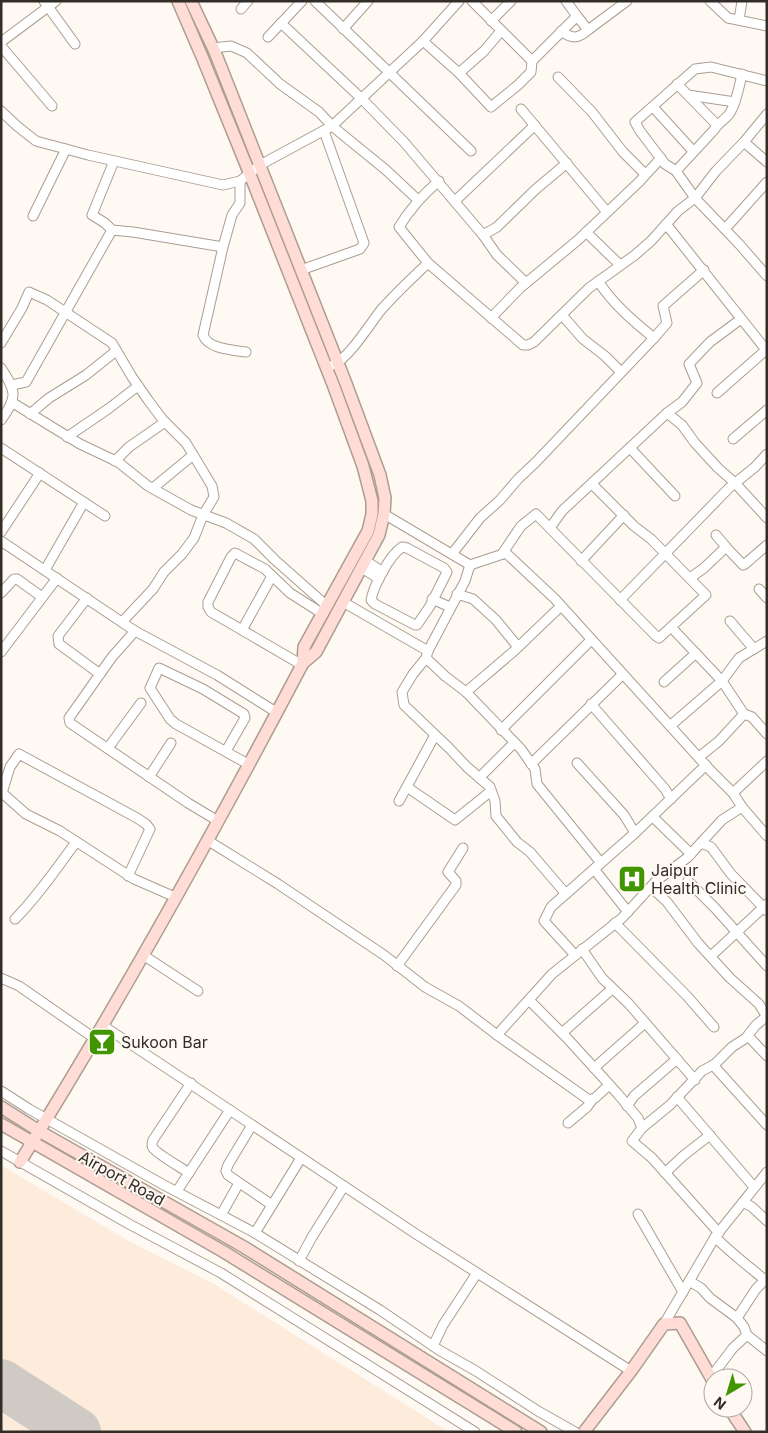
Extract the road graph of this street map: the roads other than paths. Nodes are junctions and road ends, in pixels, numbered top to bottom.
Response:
1 (56, 1) edge
2 (178, 1) edge
3 (248, 1) edge
4 (302, 1) edge
5 (315, 1) edge
6 (368, 1) edge
7 (459, 1) edge
8 (472, 1) edge
9 (511, 1) edge
10 (627, 1) edge
11 (710, 1) edge
12 (742, 1) edge
13 (191, 2) edge
14 (568, 2) edge
15 (46, 4) edge
16 (241, 9) dead end
17 (577, 16) junction
18 (739, 20) junction
19 (491, 21) junction
20 (281, 23) junction
21 (767, 26) edge
22 (343, 29) junction
23 (588, 30) junction
24 (501, 31) junction
25 (561, 31) junction
26 (268, 37) dead end
27 (424, 41) junction
28 (1, 42) edge
29 (75, 44) dead end
30 (1, 46) edge
31 (213, 48) junction
32 (532, 61) junction
33 (459, 72) junction
34 (390, 73) junction
35 (742, 74) junction
36 (558, 77) dead end
37 (767, 81) edge
38 (677, 84) junction
39 (688, 95) junction
40 (362, 99) junction
41 (735, 102) junction
42 (52, 106) dead end
43 (652, 107) junction
44 (521, 109) dead end
45 (1, 111) edge
46 (767, 114) edge
47 (535, 125) junction
48 (717, 125) junction
49 (332, 126) junction
50 (324, 132) junction
51 (744, 142) junction
52 (66, 149) junction
53 (471, 151) dead end
54 (693, 151) junction
55 (661, 158) junction
56 (114, 161) junction
57 (767, 162) edge
58 (566, 163) junction
59 (260, 165) junction
60 (676, 171) junction
61 (249, 172) junction
62 (644, 174) junction
63 (240, 181) junction
64 (438, 181) junction
65 (767, 182) edge
66 (695, 198) junction
67 (418, 200) junction
68 (455, 201) junction
69 (607, 212) junction
70 (33, 216) dead end
71 (666, 224) junction
72 (725, 229) junction
73 (112, 230) junction
74 (586, 232) junction
75 (483, 235) junction
76 (222, 247) junction
77 (767, 260) edge
78 (428, 263) junction
79 (620, 265) junction
80 (759, 267) junction
81 (301, 270) junction
82 (704, 270) junction
83 (767, 276) edge
84 (598, 282) junction
85 (526, 284) junction
86 (65, 312) junction
87 (562, 315) junction
88 (491, 318) junction
89 (741, 318) junction
90 (654, 338) junction
91 (1, 343) edge
92 (116, 351) junction
93 (766, 351) edge
94 (246, 352) dead end
95 (338, 362) junction
96 (1, 368) edge
97 (326, 368) junction
98 (621, 372) junction
99 (12, 385) junction
100 (138, 386) junction
101 (717, 393) dead end
102 (13, 403) junction
103 (767, 410) edge
104 (666, 413) junction
105 (30, 414) junction
106 (2, 419) edge
107 (165, 422) junction
108 (67, 437) junction
109 (733, 439) dead end
110 (1, 448) edge
111 (630, 448) junction
112 (767, 454) edge
113 (193, 455) junction
114 (115, 461) junction
115 (40, 474) junction
116 (734, 483) junction
117 (592, 484) junction
118 (153, 488) junction
119 (675, 496) dead end
120 (84, 502) junction
121 (384, 514) junction
122 (203, 515) junction
123 (624, 515) junction
124 (105, 516) dead end
125 (767, 518) edge
126 (550, 528) junction
127 (1, 532) edge
128 (716, 535) dead end
129 (1, 541) edge
130 (767, 545) edge
131 (726, 546) junction
132 (452, 554) junction
133 (502, 554) junction
134 (666, 554) junction
135 (581, 561) junction
136 (364, 564) junction
137 (470, 565) junction
138 (45, 570) junction
139 (381, 575) junction
140 (272, 576) junction
141 (56, 578) junction
142 (690, 578) junction
143 (759, 589) dead end
144 (1, 593) edge
145 (457, 594) junction
146 (42, 597) junction
147 (87, 598) junction
148 (767, 598) edge
149 (620, 600) junction
150 (343, 602) junction
151 (431, 602) junction
152 (561, 606) junction
153 (325, 610) junction
154 (448, 610) junction
155 (730, 620) dead end
156 (122, 622) junction
157 (671, 627) junction
158 (242, 630) junction
159 (135, 631) junction
160 (591, 640) junction
161 (767, 640) edge
162 (518, 646) junction
163 (754, 649) junction
164 (1, 652) edge
165 (696, 653) junction
166 (427, 654) junction
167 (302, 664) junction
168 (100, 674) junction
169 (623, 674) junction
170 (722, 681) junction
171 (664, 682) dead end
172 (466, 692) junction
173 (141, 703) dead end
174 (591, 704) junction
175 (276, 712) junction
176 (744, 714) junction
177 (670, 726) junction
178 (501, 730) junction
179 (767, 733) edge
180 (435, 735) junction
181 (514, 743) junction
182 (171, 744) dead end
183 (108, 748) junction
184 (226, 751) junction
185 (699, 757) junction
186 (767, 761) edge
187 (577, 763) dead end
188 (248, 764) junction
189 (531, 764) junction
190 (706, 765) junction
191 (149, 777) junction
192 (479, 778) junction
193 (407, 787) junction
194 (491, 791) junction
195 (2, 792) edge
196 (733, 792) junction
197 (671, 799) junction
198 (399, 801) dead end
199 (742, 807) junction
200 (653, 816) junction
201 (218, 821) junction
202 (635, 833) junction
203 (767, 836) edge
204 (207, 840) junction
205 (76, 842) junction
206 (701, 843) junction
207 (463, 848) dead end
208 (691, 854) junction
209 (598, 866) junction
210 (128, 876) junction
211 (688, 881) dead end
212 (651, 887) junction
213 (566, 894) junction
214 (175, 898) junction
215 (766, 907) edge
216 (628, 912) junction
217 (15, 919) dead end
218 (615, 923) junction
219 (736, 933) junction
220 (578, 952) junction
221 (143, 955) junction
222 (711, 956) junction
223 (397, 966) junction
224 (767, 966) edge
225 (1, 978) edge
226 (612, 989) junction
227 (198, 991) dead end
228 (529, 1000) junction
229 (767, 1017) edge
230 (645, 1023) junction
231 (102, 1025) junction
232 (714, 1027) dead end
233 (562, 1033) junction
234 (497, 1036) junction
235 (748, 1036) junction
236 (94, 1038) junction
237 (767, 1056) edge
238 (677, 1059) junction
239 (712, 1065) junction
240 (594, 1068) junction
241 (695, 1080) junction
242 (191, 1083) junction
243 (609, 1085) junction
244 (1, 1091) edge
245 (678, 1097) junction
246 (592, 1100) junction
247 (627, 1106) junction
248 (1, 1107) edge
249 (230, 1110) junction
250 (47, 1118) junction
251 (568, 1123) dead end
252 (1, 1124) edge
253 (252, 1125) junction
254 (767, 1125) edge
255 (642, 1128) junction
256 (38, 1131) junction
257 (710, 1135) junction
258 (32, 1143) junction
259 (1, 1151) edge
260 (301, 1158) junction
261 (20, 1162) junction
262 (767, 1172) edge
263 (189, 1173) junction
264 (665, 1173) junction
265 (239, 1183) junction
266 (344, 1186) junction
267 (754, 1187) junction
268 (177, 1191) junction
269 (743, 1202) junction
270 (272, 1205) junction
271 (638, 1214) dead end
272 (221, 1215) junction
273 (767, 1221) edge
274 (255, 1233) junction
275 (717, 1235) junction
276 (300, 1260) junction
277 (477, 1273) junction
278 (766, 1279) edge
279 (689, 1281) junction
280 (683, 1292) junction
281 (737, 1318) junction
282 (664, 1324) junction
283 (747, 1335) junction
284 (433, 1346) junction
285 (767, 1351) edge
286 (705, 1368) edge
287 (720, 1368) edge
288 (631, 1371) junction
289 (736, 1418) edge
290 (474, 1432) edge
291 (516, 1432) edge
292 (541, 1432) edge
293 (575, 1432) edge
294 (584, 1432) edge
295 (745, 1432) edge

1 - 15 street
2 - 61 street
3 - 16 street
4 - 20 street
5 - 22 street
6 - 22 street
7 - 27 street
8 - 19 street
9 - 19 street
10 - 23 street
11 - 18 street
12 - 18 street
13 - 31 street
14 - 17 street
15 - 28 street
15 - 29 street
17 - 23 street
17 - 25 street
18 - 21 street
19 - 24 street
20 - 26 street
20 - 40 street
22 - 34 street
23 - 25 street
24 - 32 street
24 - 33 street
25 - 32 street
27 - 33 street
27 - 34 street
30 - 42 street
31 - 49 street
31 - 59 street
32 - 33 street
34 - 40 street
34 - 53 street
35 - 37 street
35 - 38 street
35 - 41 street
36 - 62 street
38 - 39 street
38 - 43 street
39 - 41 street
39 - 48 street
40 - 49 street
40 - 64 street
41 - 48 street
43 - 54 street
43 - 55 street
44 - 47 street
45 - 52 street
46 - 51 street
47 - 58 street
47 - 68 street
48 - 54 street
49 - 50 street
49 - 67 street
50 - 59 street
50 - 81 street
51 - 57 street
51 - 66 street
52 - 56 street
52 - 70 street
54 - 60 street
55 - 60 street
55 - 62 street
56 - 63 street
56 - 73 street
58 - 69 street
58 - 75 street
59 - 61 street
59 - 81 street
60 - 66 street
61 - 63 street
61 - 97 street
62 - 69 street
63 - 76 street
64 - 67 street
64 - 68 street
65 - 72 street
66 - 71 street
66 - 72 street
67 - 78 street
68 - 75 street
69 - 74 street
71 - 79 street
71 - 82 street
72 - 80 street
73 - 76 street
73 - 86 street
74 - 79 street
74 - 85 street
75 - 85 street
76 - 94 street
77 - 80 street
78 - 88 street
78 - 95 street
79 - 84 street
80 - 83 street
81 - 95 street
82 - 89 street
82 - 90 street
84 - 87 street
84 - 90 street
85 - 88 street
86 - 91 street
86 - 92 street
86 - 99 street
87 - 88 street
87 - 98 street
89 - 93 street
89 - 104 street
90 - 98 street
92 - 100 street
92 - 105 street
93 - 101 street
95 - 97 street
95 - 121 street
96 - 99 street
97 - 153 street
98 - 132 street
99 - 102 street
100 - 107 street
100 - 108 street
102 - 105 street
102 - 106 street
103 - 109 street
104 - 111 street
104 - 116 street
105 - 108 street
107 - 113 street
107 - 114 street
108 - 114 street
110 - 115 street
111 - 117 street
111 - 119 street
112 - 116 street
113 - 118 street
113 - 122 street
114 - 118 street
115 - 120 street
115 - 127 street
116 - 125 street
116 - 134 street
117 - 123 street
117 - 126 street
118 - 122 street
120 - 124 street
120 - 138 street
121 - 132 street
121 - 136 street
122 - 153 street
122 - 156 street
123 - 134 street
123 - 135 street
126 - 133 street
126 - 135 street
128 - 131 street
129 - 138 street
130 - 131 street
131 - 142 street
132 - 137 street
133 - 137 street
133 - 152 street
134 - 142 street
134 - 149 street
135 - 149 street
136 - 139 street
136 - 150 street
137 - 145 street
138 - 141 street
139 - 151 street
139 - 151 street
140 - 153 street
140 - 158 street
140 - 158 street
141 - 146 street
141 - 147 street
142 - 157 street
143 - 148 street
144 - 146 street
145 - 154 street
145 - 162 street
146 - 164 street
147 - 156 street
147 - 168 street
149 - 157 street
150 - 166 street
150 - 167 street
151 - 154 street
152 - 160 street
152 - 162 street
153 - 167 street
154 - 166 street
155 - 163 street
156 - 159 street
157 - 165 street
158 - 167 street
159 - 168 street
159 - 175 street
160 - 169 street
160 - 178 street
161 - 163 street
162 - 172 street
163 - 170 street
165 - 170 street
165 - 171 street
166 - 172 street
166 - 180 street
167 - 175 street
168 - 183 street
169 - 174 street
169 - 177 street
170 - 176 street
170 - 177 street
172 - 178 street
173 - 183 street
174 - 189 street
174 - 197 street
175 - 188 street
176 - 179 street
176 - 185 street
177 - 185 street
178 - 181 street
180 - 192 street
180 - 193 street
181 - 189 street
181 - 192 street
182 - 191 street
183 - 191 street
184 - 184 street
184 - 188 street
185 - 190 street
186 - 196 street
187 - 202 street
188 - 201 street
189 - 209 street
190 - 196 street
190 - 197 street
191 - 201 street
192 - 194 street
193 - 194 street
193 - 198 street
194 - 213 street
195 - 205 street
195 - 210 street
196 - 199 street
197 - 200 street
199 - 203 street
199 - 206 street
200 - 202 street
200 - 208 street
201 - 204 street
202 - 209 street
204 - 214 street
204 - 223 street
205 - 210 street
205 - 217 street
206 - 208 street
206 - 215 street
207 - 223 street
208 - 212 street
209 - 213 street
209 - 216 street
210 - 214 street
211 - 219 street
212 - 216 street
212 - 222 street
213 - 220 street
214 - 221 street
215 - 219 street
216 - 218 street
218 - 220 street
218 - 232 street
219 - 222 street
219 - 224 street
220 - 226 street
220 - 228 street
221 - 227 street
221 - 231 street
222 - 229 street
223 - 234 street
225 - 236 street
226 - 230 street
226 - 233 street
228 - 233 street
228 - 234 street
229 - 235 street
230 - 238 street
230 - 240 street
231 - 236 street
231 - 242 street
233 - 240 street
234 - 246 street
235 - 237 street
235 - 239 street
236 - 250 street
238 - 241 street
238 - 247 street
239 - 241 street
239 - 254 street
240 - 243 street
241 - 245 street
242 - 249 street
242 - 263 street
243 - 246 street
243 - 247 street
244 - 250 street
245 - 255 street
245 - 257 street
246 - 251 street
247 - 255 street
248 - 256 street, Airport Road
249 - 253 street
249 - 263 street
250 - 256 street
250 - 268 street
252 - 258 street
253 - 260 street
253 - 265 street
255 - 264 street
256 - 258 street
256 - 292 street, Airport Road
257 - 264 street
257 - 267 street
258 - 261 street
258 - 291 street
259 - 261 street
260 - 266 street
260 - 270 street
261 - 290 street
262 - 267 street
263 - 268 street
264 - 275 street
265 - 270 street
265 - 272 street
266 - 276 street
266 - 277 street
267 - 269 street
268 - 272 street
269 - 273 street
269 - 275 street
270 - 274 street
271 - 280 street
272 - 274 street
274 - 276 street
275 - 278 street
275 - 279 street
276 - 284 street
277 - 284 street
277 - 288 street
278 - 281 street
279 - 280 street
279 - 281 street
280 - 282 street
281 - 283 street
282 - 286 street
282 - 288 street
283 - 285 street
283 - 287 street
284 - 293 street
288 - 294 street
289 - 295 street

